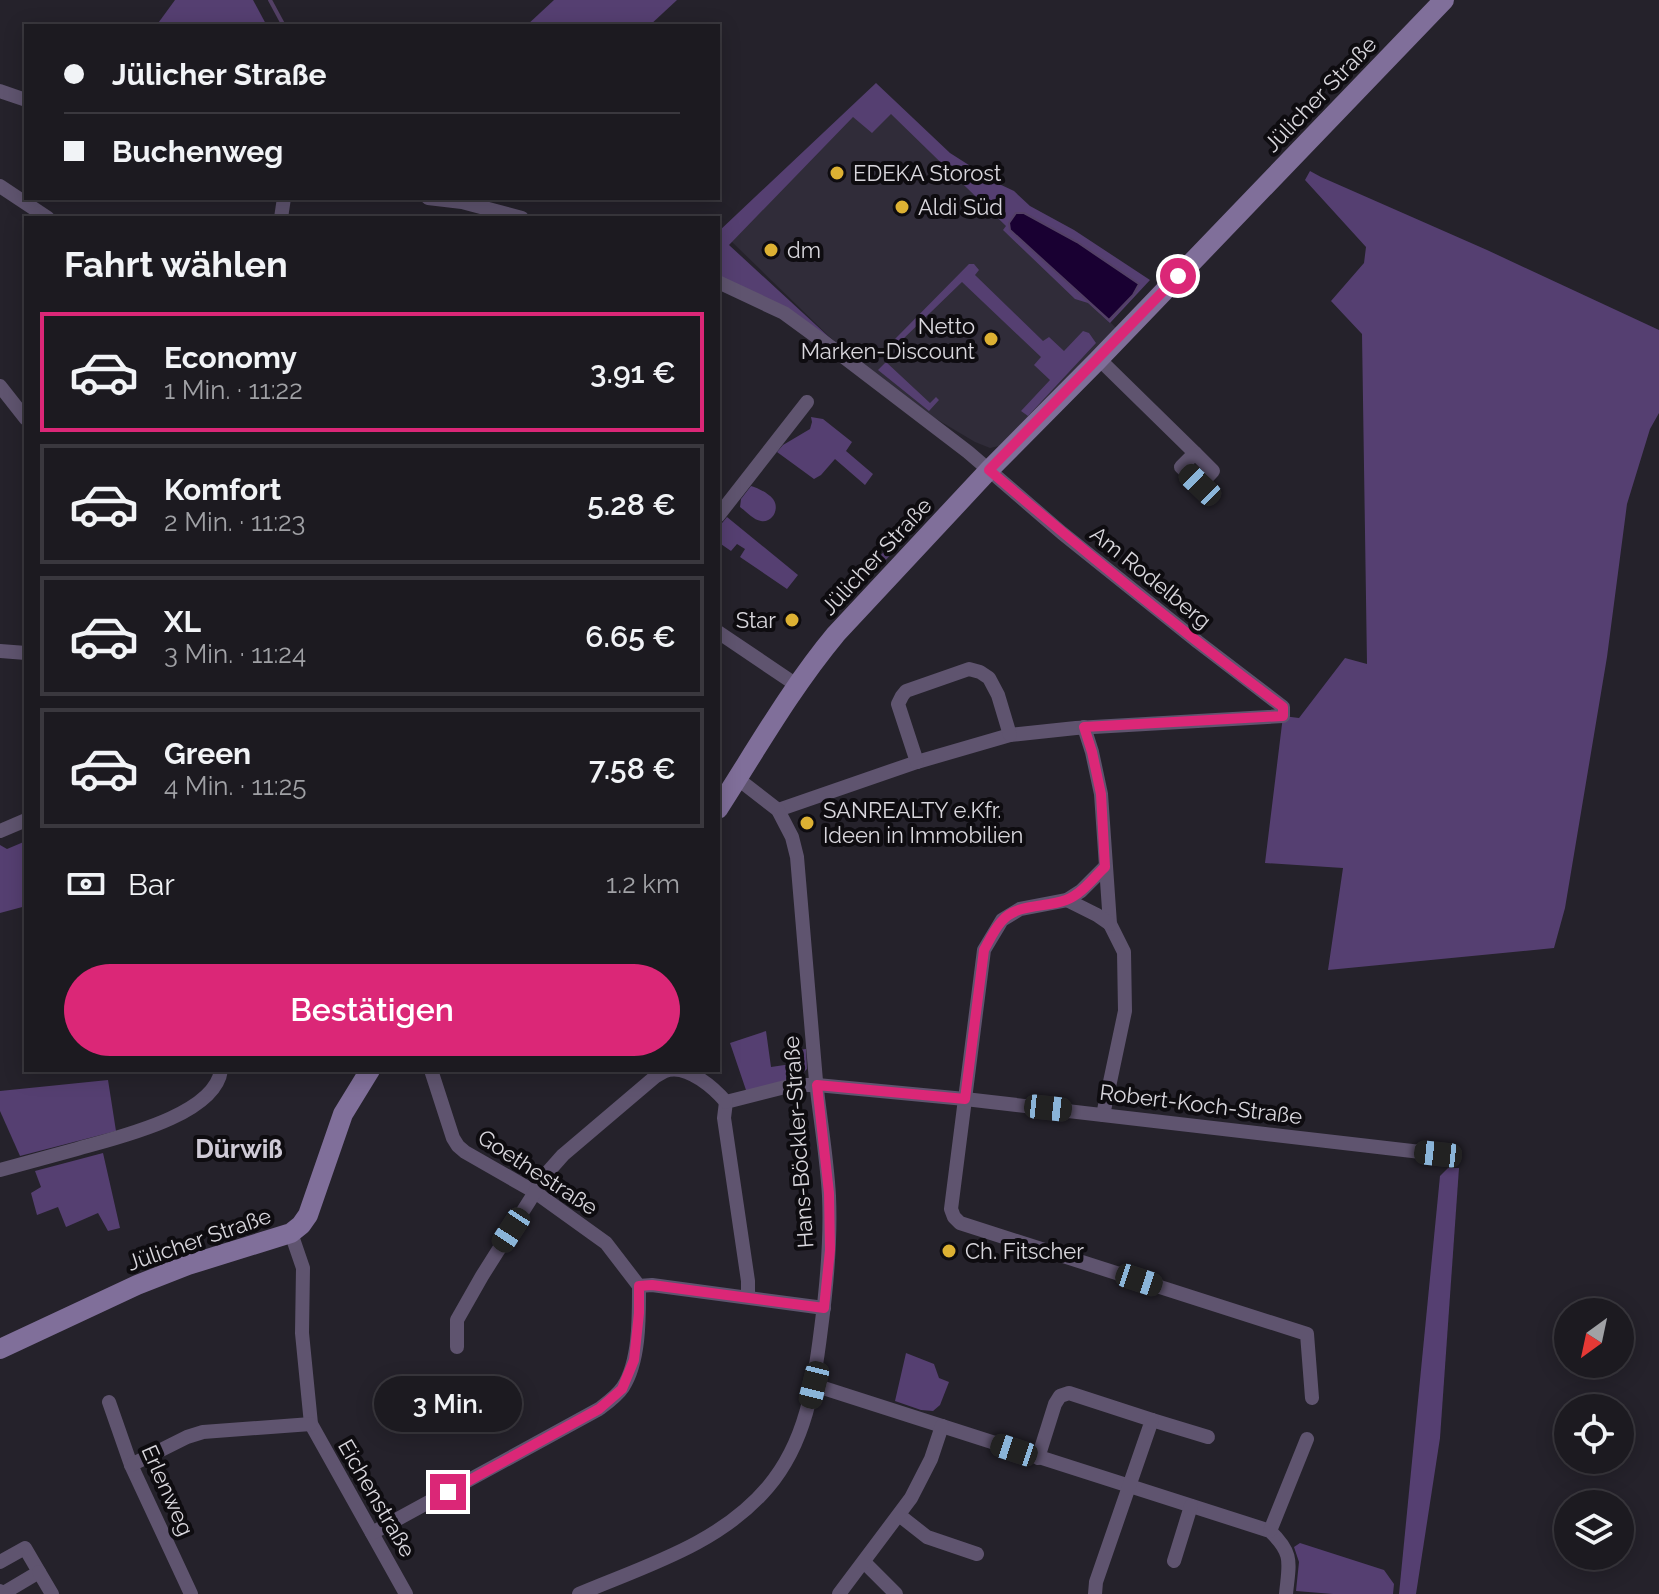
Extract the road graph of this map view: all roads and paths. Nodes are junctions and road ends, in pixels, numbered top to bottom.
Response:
1 (1444, 0) edge
2 (0, 91) edge
3 (24, 99) edge
4 (0, 186) edge
5 (445, 200) edge
6 (45, 216) edge
7 (514, 216) edge
8 (720, 283) edge
9 (1099, 359) junction
10 (0, 386) edge
11 (807, 402) dead end
12 (24, 416) edge
13 (1195, 453) dead end
14 (989, 470) junction
15 (720, 513) edge
16 (720, 633) edge
17 (0, 651) edge
18 (24, 653) edge
19 (798, 686) junction
20 (1084, 727) junction
21 (1010, 735) junction
22 (917, 762) junction
23 (738, 779) junction
24 (720, 806) edge
25 (778, 810) junction
26 (24, 821) edge
27 (0, 831) edge
28 (1105, 867) junction
29 (1067, 900) junction
30 (1110, 924) junction
31 (221, 1072) edge
32 (369, 1072) edge
33 (432, 1072) edge
34 (664, 1072) edge
35 (681, 1072) edge
36 (817, 1085) junction
37 (965, 1099) junction
38 (726, 1102) junction
39 (1103, 1115) junction
40 (1438, 1154) dead end
41 (0, 1170) edge
42 (535, 1192) junction
43 (291, 1233) junction
44 (639, 1286) junction
45 (748, 1296) junction
46 (824, 1308) junction
47 (457, 1347) dead end
48 (0, 1349) edge
49 (814, 1385) junction
50 (1312, 1398) dead end
51 (109, 1402) dead end
52 (1152, 1420) junction
53 (311, 1424) junction
54 (942, 1426) junction
55 (1208, 1437) dead end
56 (1307, 1439) dead end
57 (1038, 1458) junction
58 (131, 1465) junction
59 (1129, 1487) junction
60 (1191, 1506) junction
61 (899, 1515) junction
62 (1270, 1531) junction
63 (372, 1533) junction
64 (977, 1554) dead end
65 (1174, 1561) dead end
66 (0, 1562) edge
67 (864, 1562) junction
68 (39, 1572) junction
69 (0, 1591) edge
70 (52, 1594) edge
71 (191, 1594) edge
72 (406, 1594) edge
73 (579, 1594) edge
74 (839, 1594) edge
75 (896, 1594) edge
76 (1095, 1594) edge
77 (1286, 1594) edge

1 - 9 street, Jülicher Straße
2 - 3 street
4 - 6 street
5 - 7 street
8 - 14 street
9 - 13 street
9 - 14 street, Jülicher Straße
10 - 12 street
11 - 15 street
14 - 19 street, Jülicher Straße
14 - 20 street, Am Rodelberg
16 - 19 street
17 - 18 street
19 - 23 street, Jülicher Straße
20 - 21 street
20 - 28 street
21 - 22 street
21 - 22 street
22 - 25 street
23 - 24 street, Jülicher Straße
23 - 25 street, Hans-Böckler-Straße
25 - 36 street, Hans-Böckler-Straße
26 - 27 street
28 - 29 street
28 - 30 street
29 - 30 street
29 - 37 street
30 - 39 street
31 - 41 street
32 - 43 street, Jülicher Straße
33 - 42 street, Goethestraße
34 - 42 street
35 - 38 street
36 - 37 street, Robert-Koch-Straße
36 - 38 street
36 - 46 street, Hans-Böckler-Straße
37 - 39 street, Robert-Koch-Straße
37 - 50 street
38 - 45 street
39 - 40 street, Robert-Koch-Straße
42 - 44 street, Goethestraße
42 - 47 street
43 - 48 street, Jülicher Straße
43 - 53 street, Eichenstraße
44 - 45 street
44 - 63 street
45 - 46 street
46 - 49 street, Hans-Böckler-Straße
49 - 54 street
49 - 73 street, Hans-Böckler-Straße
51 - 58 street, Erlenweg
52 - 55 street
52 - 57 street
52 - 59 street
53 - 58 street, Eichenstraße
53 - 63 street, Eichenstraße
54 - 57 street
54 - 61 street
56 - 62 street
57 - 59 street
58 - 71 street, Erlenweg
59 - 60 street
59 - 76 street
60 - 62 street
60 - 65 street
61 - 64 street
61 - 67 street
62 - 77 street
63 - 72 street, Eichenstraße
66 - 68 street
67 - 74 street
67 - 75 street
68 - 69 street
68 - 70 street

